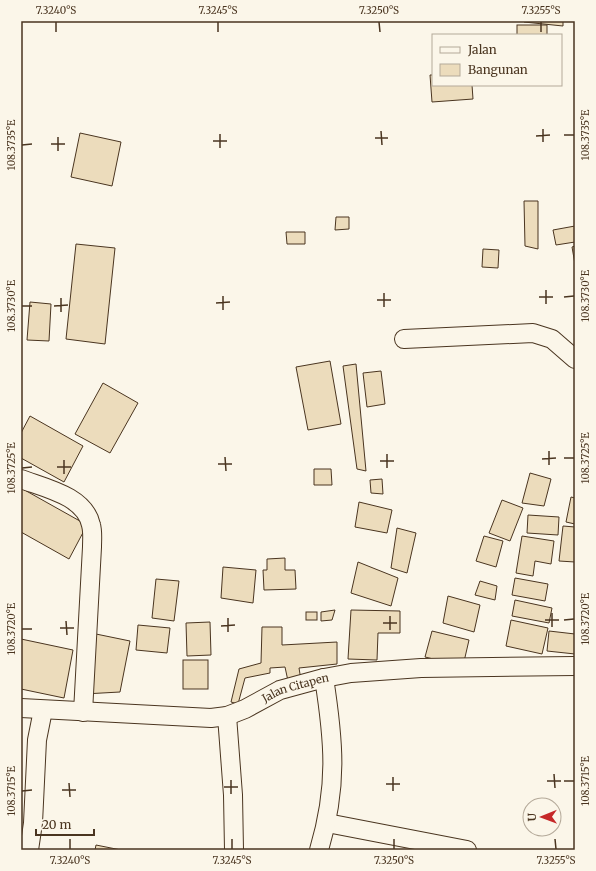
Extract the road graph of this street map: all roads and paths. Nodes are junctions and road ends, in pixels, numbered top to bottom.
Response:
1 (404, 340) dead end
2 (575, 359) edge
3 (21, 479) edge
4 (575, 666) edge
5 (324, 678) junction
6 (21, 708) edge
7 (43, 710) junction
8 (83, 712) junction
9 (227, 716) junction
10 (328, 823) junction
11 (29, 850) edge
12 (234, 850) edge
13 (319, 850) edge
14 (467, 850) edge

1 - 2 street
3 - 8 street
4 - 5 street, Jalan Citapen
5 - 9 street, Jalan Citapen
5 - 10 street
6 - 7 street, Jalan Citapen
7 - 8 street, Jalan Citapen
7 - 11 street
8 - 9 street, Jalan Citapen
9 - 12 street
10 - 13 street
10 - 14 street

